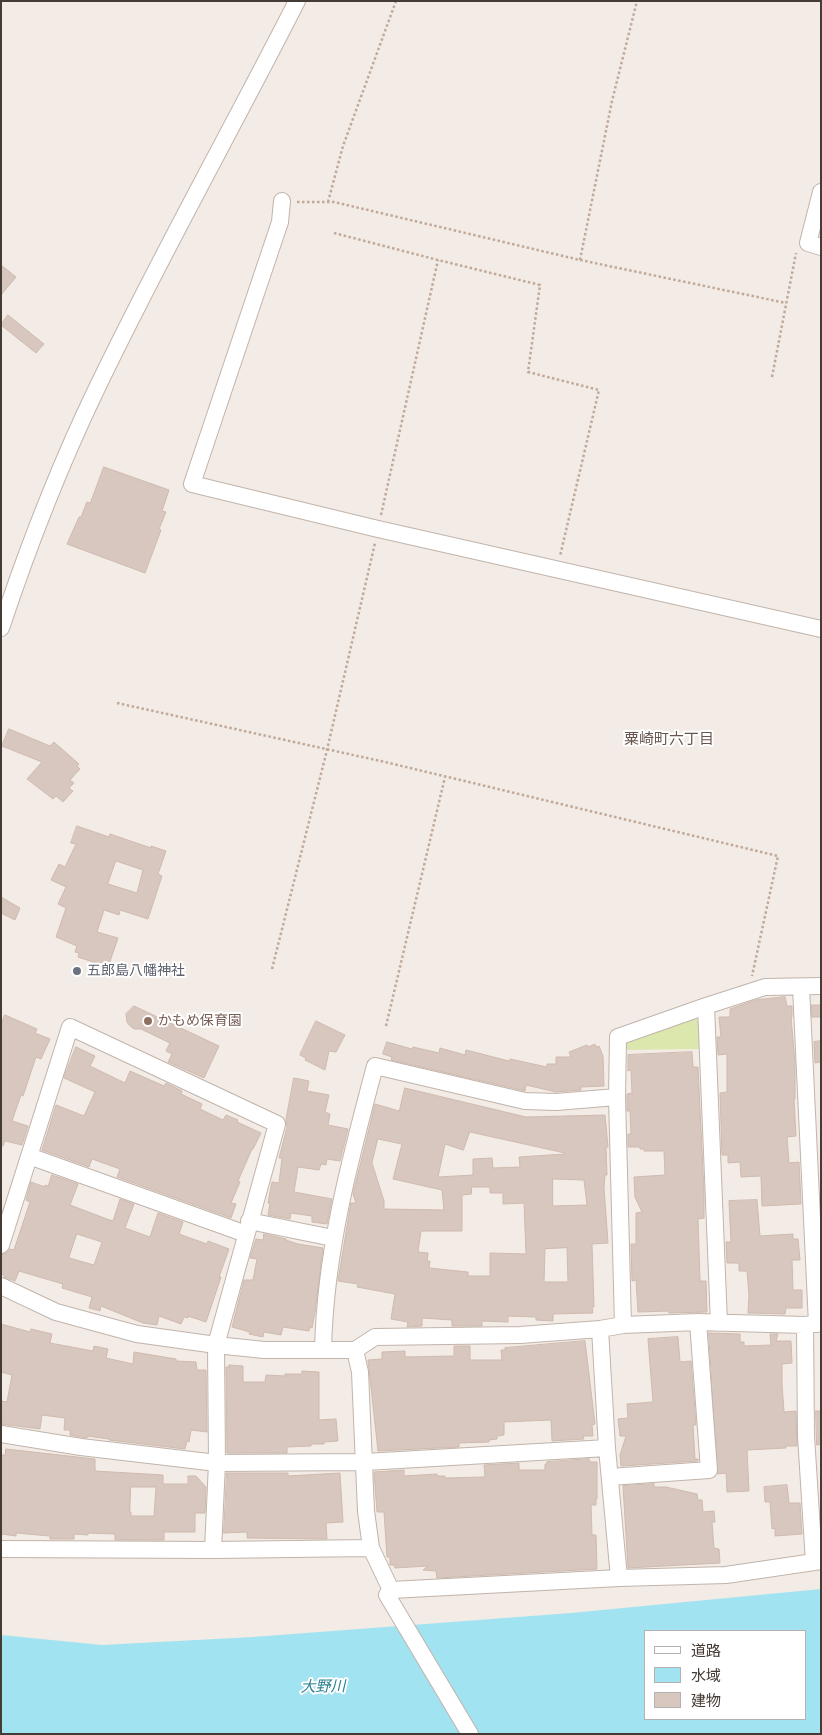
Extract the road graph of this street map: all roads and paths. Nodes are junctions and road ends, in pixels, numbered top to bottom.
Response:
1 (297, 1) edge
2 (396, 1) edge
3 (637, 1) edge
4 (821, 192) edge
5 (282, 201) joint
6 (328, 202) junction
7 (334, 232) dead end
8 (814, 245) edge
9 (438, 260) junction
10 (580, 260) junction
11 (786, 303) junction
12 (772, 377) dead end
13 (378, 529) junction
14 (557, 570) junction
15 (1, 628) edge
16 (821, 629) edge
17 (117, 703) dead end
18 (327, 750) junction
19 (445, 777) junction
20 (272, 969) dead end
21 (821, 986) edge
22 (801, 987) junction
23 (749, 993) junction
24 (706, 1006) junction
25 (386, 1026) dead end
26 (617, 1097) junction
27 (29, 1156) junction
28 (247, 1227) junction
29 (333, 1238) junction
30 (1, 1245) edge
31 (1, 1286) edge
32 (698, 1322) junction
33 (720, 1323) junction
34 (624, 1324) junction
35 (814, 1324) edge
36 (600, 1330) junction
37 (216, 1346) junction
38 (323, 1350) junction
39 (355, 1350) junction
40 (1, 1434) edge
41 (607, 1448) junction
42 (365, 1462) junction
43 (216, 1464) junction
44 (610, 1477) junction
45 (371, 1548) junction
46 (1, 1549) edge
47 (213, 1550) junction
48 (817, 1562) edge
49 (619, 1578) junction
50 (389, 1593) junction
51 (470, 1734) edge

1 - 15 street
2 - 6 path
3 - 10 path
4 - 8 street
5 - 6 path
5 - 13 street
6 - 10 path
7 - 9 path
8 - 11 path
9 - 13 path
9 - 14 path
10 - 11 path
11 - 12 path
13 - 14 street
13 - 18 path
14 - 16 street
17 - 18 path
18 - 19 path
18 - 20 path
19 - 23 path
19 - 25 path
21 - 22 street
22 - 23 street
22 - 35 street
23 - 24 street
24 - 26 street
24 - 33 street
26 - 29 street
26 - 34 street
27 - 28 street
27 - 28 street
27 - 30 street
28 - 29 street
28 - 37 street
29 - 38 street
31 - 37 street
32 - 33 street
32 - 34 street
32 - 44 street
33 - 35 street
34 - 36 street
35 - 48 street
36 - 39 street
36 - 41 street
37 - 38 street
37 - 43 street
38 - 39 street
39 - 42 street
40 - 43 street
41 - 42 street
41 - 44 street
42 - 43 street
42 - 45 street
43 - 47 street
44 - 49 street
45 - 47 street
45 - 50 street
46 - 47 street
48 - 49 street
49 - 50 street
50 - 51 street

